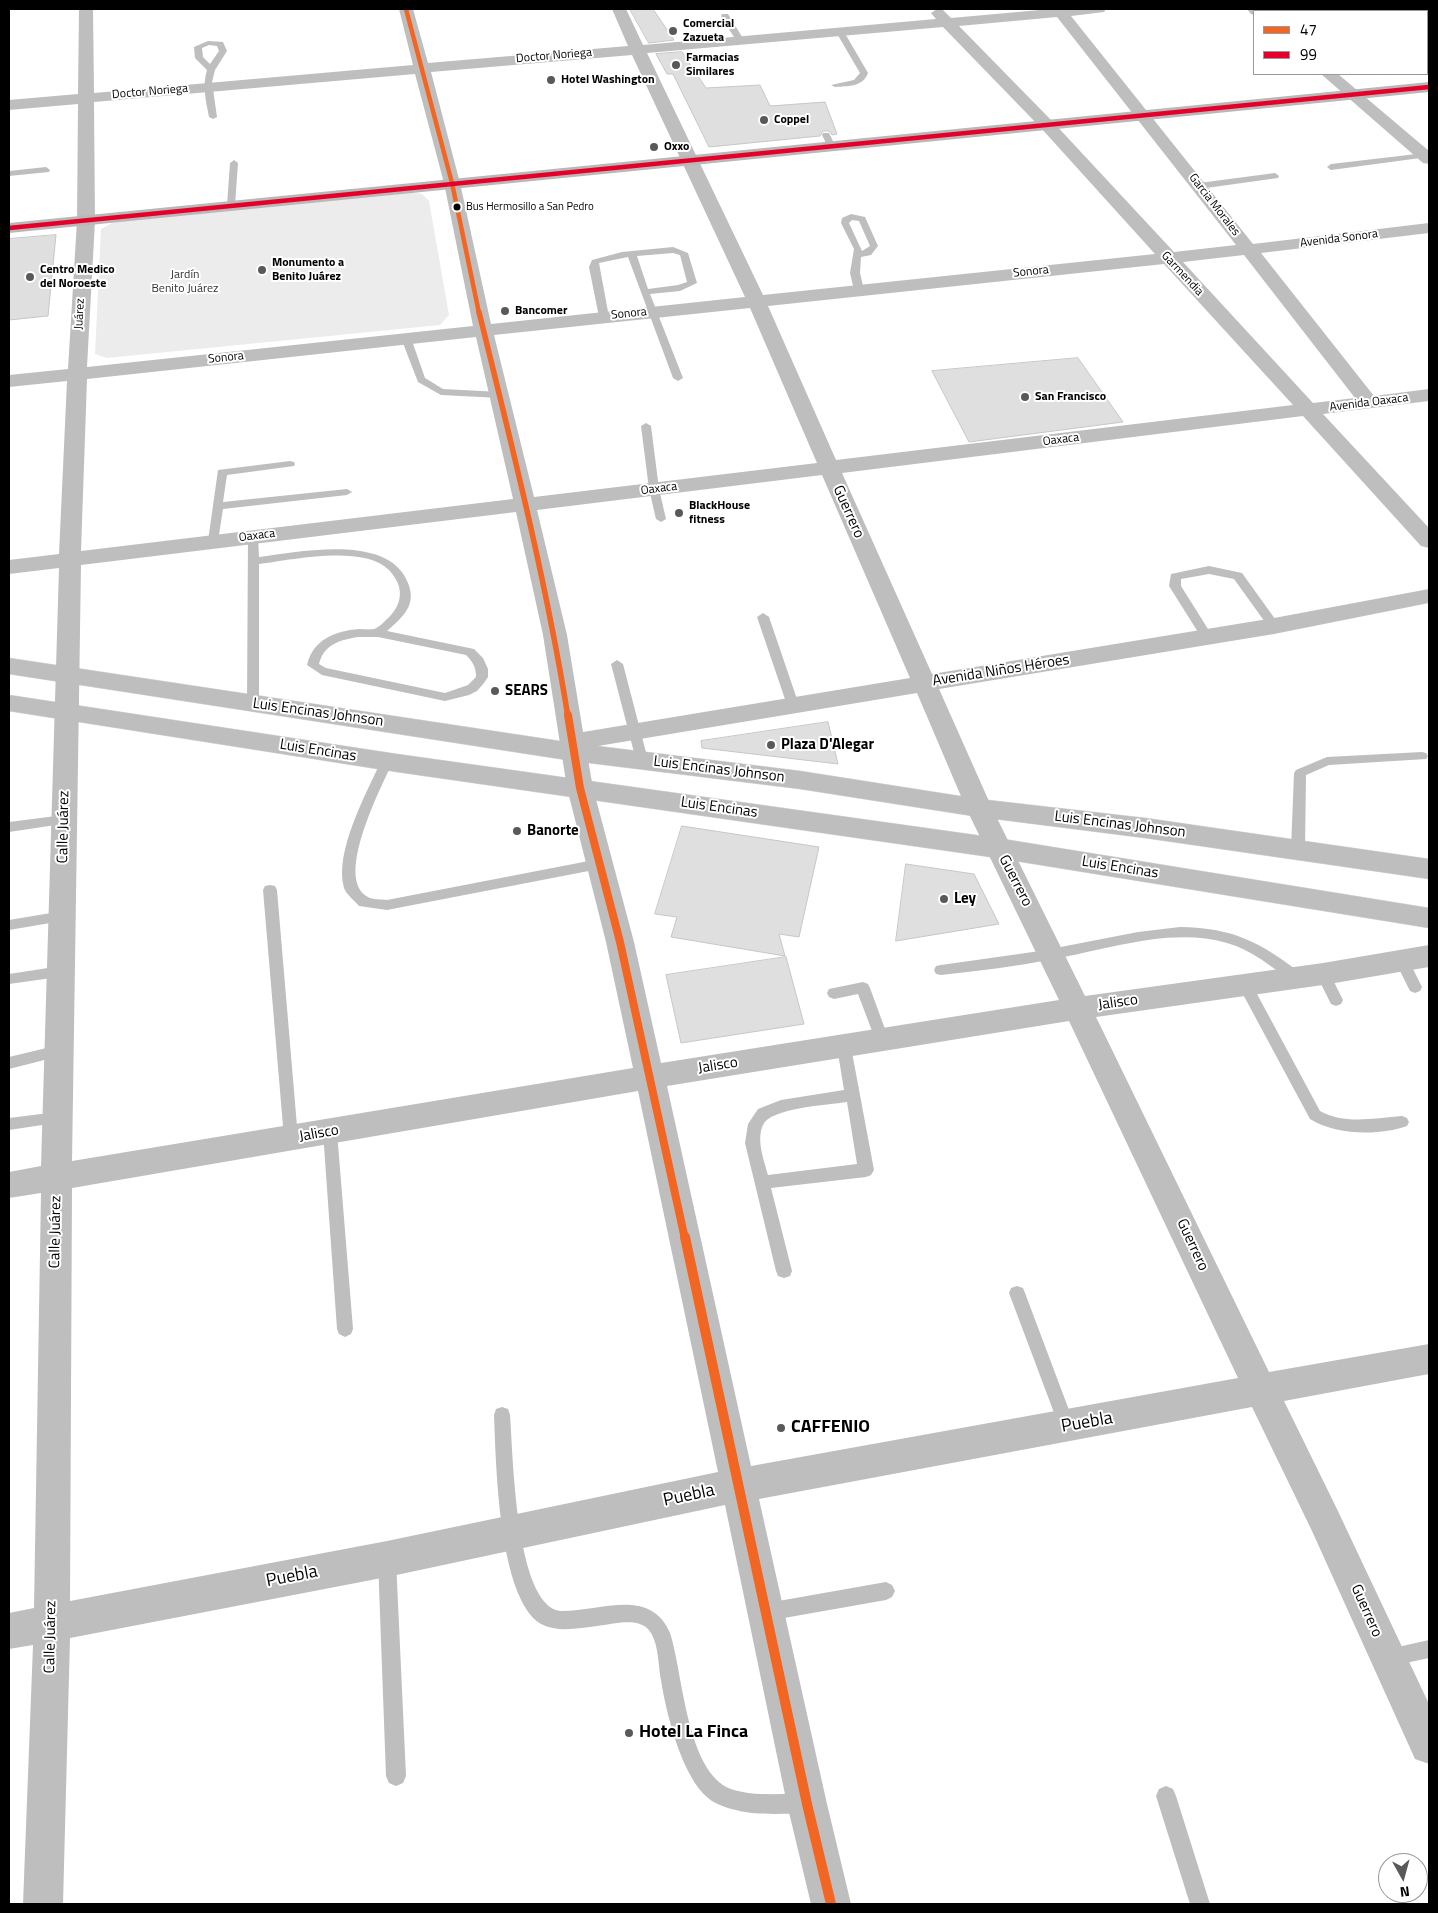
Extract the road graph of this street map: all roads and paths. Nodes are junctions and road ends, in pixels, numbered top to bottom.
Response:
1 (86, 9) edge
2 (406, 9) edge
3 (619, 9) edge
4 (934, 9) edge
5 (1099, 9) edge
6 (1059, 11) edge
7 (725, 16) dead end
8 (947, 22) junction
9 (840, 32) junction
10 (740, 40) junction
11 (638, 49) junction
12 (422, 67) junction
13 (211, 68) dead end
14 (1330, 75) edge
15 (835, 85) dead end
16 (208, 87) junction
17 (1429, 87) edge
18 (1353, 94) junction
19 (87, 98) junction
20 (9, 105) edge
21 (1143, 115) junction
22 (213, 117) dead end
23 (1047, 125) junction
24 (1427, 157) edge
25 (688, 160) junction
26 (234, 163) dead end
27 (1331, 167) dead end
28 (46, 170) dead end
29 (9, 174) edge
30 (1275, 176) dead end
31 (452, 183) junction
32 (1199, 186) junction
33 (232, 205) junction
34 (86, 221) junction
35 (9, 228) edge
36 (1429, 228) edge
37 (1249, 249) junction
38 (632, 255) junction
39 (858, 255) dead end
40 (1168, 258) junction
41 (859, 290) junction
42 (645, 292) junction
43 (756, 301) junction
44 (653, 312) junction
45 (604, 317) junction
46 (483, 330) junction
47 (406, 338) junction
48 (77, 374) junction
49 (678, 378) dead end
50 (9, 381) edge
51 (500, 395) junction
52 (1429, 395) edge
53 (1369, 403) junction
54 (1309, 410) junction
55 (646, 426) dead end
56 (290, 464) dead end
57 (828, 468) junction
58 (654, 489) junction
59 (346, 492) dead end
60 (524, 504) junction
61 (218, 506) junction
62 (661, 519) dead end
63 (253, 537) junction
64 (213, 541) junction
65 (1429, 541) edge
66 (70, 559) junction
67 (253, 561) junction
68 (9, 566) edge
69 (1429, 596) edge
70 (763, 617) dead end
71 (1274, 626) junction
72 (378, 633) junction
73 (1207, 637) junction
74 (617, 664) dead end
75 (9, 666) edge
76 (69, 677) junction
77 (926, 684) junction
78 (253, 703) junction
79 (9, 704) edge
80 (794, 706) junction
81 (68, 713) junction
82 (634, 732) junction
83 (573, 747) junction
84 (1422, 756) dead end
85 (642, 760) junction
86 (387, 761) junction
87 (580, 788) junction
88 (979, 808) junction
89 (64, 820) junction
90 (9, 827) edge
91 (997, 848) junction
92 (1298, 849) junction
93 (599, 864) junction
94 (1429, 868) edge
95 (270, 890) dead end
96 (63, 916) junction
97 (1429, 918) edge
98 (9, 925) edge
99 (1052, 955) junction
100 (1416, 959) edge
101 (941, 970) dead end
102 (61, 972) junction
103 (1310, 976) junction
104 (9, 980) edge
105 (1245, 985) junction
106 (1415, 987) dead end
107 (834, 993) dead end
108 (1336, 1000) dead end
109 (1078, 1008) junction
110 (882, 1040) junction
111 (844, 1047) junction
112 (59, 1051) junction
113 (9, 1063) edge
114 (650, 1076) junction
115 (854, 1095) junction
116 (56, 1118) junction
117 (1402, 1122) dead end
118 (9, 1124) edge
119 (330, 1132) junction
120 (291, 1138) junction
121 (56, 1177) junction
122 (762, 1182) junction
123 (9, 1185) edge
124 (784, 1271) dead end
125 (1017, 1293) dead end
126 (345, 1329) dead end
127 (1429, 1359) edge
128 (1261, 1391) junction
129 (502, 1415) dead end
130 (1067, 1426) junction
131 (740, 1485) junction
132 (511, 1532) junction
133 (387, 1559) junction
134 (886, 1591) dead end
135 (767, 1612) junction
136 (52, 1623) junction
137 (9, 1631) edge
138 (1429, 1649) edge
139 (1387, 1658) junction
140 (1429, 1745) edge
141 (396, 1776) dead end
142 (1166, 1796) dead end
143 (807, 1804) junction
144 (43, 1904) edge
145 (831, 1904) edge
146 (1200, 1904) edge

1 - 19 street, Juárez
2 - 12 street
3 - 11 street, Guerrero
4 - 8 street, Garmendia
5 - 6 street, Doctor Noriega
6 - 8 street, Doctor Noriega
6 - 21 street, Garcia Morales
7 - 10 lane
8 - 9 street, Doctor Noriega
8 - 23 street, Garmendia
9 - 10 street, Doctor Noriega
9 - 15 lane
10 - 11 street, Doctor Noriega
11 - 12 street, Doctor Noriega
11 - 25 street, Guerrero
12 - 16 street, Doctor Noriega
12 - 31 street
13 - 16 lane
14 - 18 street
16 - 19 street, Doctor Noriega
16 - 22 lane
17 - 18 main road
18 - 21 main road
18 - 24 street
19 - 20 street, Doctor Noriega
19 - 34 street, Juárez
21 - 23 main road
21 - 32 street, Garcia Morales
23 - 25 main road
23 - 40 street, Garmendia
24 - 27 lane
25 - 31 main road
25 - 43 street, Guerrero
26 - 33 lane
28 - 29 lane
30 - 32 lane
31 - 33 main road
31 - 46 street
32 - 37 street, Garcia Morales
33 - 34 main road
34 - 35 main road
34 - 48 street, Juárez
36 - 37 street, Avenida Sonora
37 - 40 street, Sonora
37 - 53 street, Garcia Morales
38 - 42 lane
38 - 42 lane
38 - 45 lane
39 - 41 lane
40 - 41 street, Sonora
40 - 54 street, Garmendia
41 - 43 street, Sonora
42 - 44 lane
43 - 44 street, Sonora
43 - 57 street, Guerrero
44 - 45 street, Sonora
44 - 49 lane
45 - 46 street, Sonora
46 - 47 street, Sonora
46 - 51 street
47 - 48 street, Sonora
47 - 51 lane
48 - 50 street, Sonora
48 - 66 street, Juárez
51 - 60 street
52 - 53 street, Avenida Oaxaca
53 - 54 street, Avenida Oaxaca
54 - 57 street, Oaxaca
54 - 65 street, Garmendia
55 - 58 lane
56 - 61 lane
57 - 58 street, Oaxaca
57 - 77 street, Guerrero
58 - 60 street, Oaxaca
58 - 62 lane
59 - 61 lane
60 - 63 street, Oaxaca
60 - 83 street
61 - 64 lane
63 - 64 street, Oaxaca
63 - 67 lane
64 - 66 street, Oaxaca
66 - 68 street, Oaxaca
66 - 76 street, Calle Juárez
67 - 72 lane
67 - 78 lane
69 - 71 street, Avenida Niños Héroes
70 - 80 lane
71 - 73 street, Avenida Niños Héroes
71 - 73 lane
72 - 72 lane
73 - 77 street, Avenida Niños Héroes
74 - 82 lane
75 - 76 street, Luis Encinas Johnson
76 - 78 street, Luis Encinas Johnson
76 - 81 street, Calle Juárez
77 - 80 street, Avenida Niños Héroes
77 - 88 street, Guerrero
78 - 83 street, Luis Encinas Johnson
79 - 81 street, Luis Encinas
80 - 82 street, Avenida Niños Héroes
81 - 86 street, Luis Encinas
81 - 89 street, Calle Juárez
82 - 83 street, Avenida Niños Héroes
82 - 85 lane
83 - 85 street, Luis Encinas Johnson
83 - 87 street
84 - 92 lane
85 - 88 street, Luis Encinas Johnson
86 - 87 street, Luis Encinas
86 - 93 lane
87 - 91 street, Luis Encinas
87 - 93 street
88 - 91 street, Guerrero
88 - 92 street, Luis Encinas Johnson
89 - 90 lane
89 - 96 street, Calle Juárez
91 - 97 street, Luis Encinas
91 - 99 street, Guerrero
92 - 94 street, Luis Encinas Johnson
93 - 114 street
95 - 120 lane
96 - 98 lane
96 - 102 street, Calle Juárez
99 - 101 lane
99 - 103 lane
99 - 109 street, Guerrero
100 - 103 street, Jalisco
100 - 106 lane
102 - 104 lane
102 - 112 street, Calle Juárez
103 - 105 street, Jalisco
103 - 108 lane
105 - 109 street, Jalisco
105 - 117 lane
107 - 110 lane
109 - 110 street, Jalisco
109 - 128 street, Guerrero
110 - 111 street, Jalisco
111 - 114 street, Jalisco
111 - 115 lane
112 - 113 lane
112 - 116 street, Calle Juárez
114 - 119 street, Jalisco
114 - 131 street
115 - 122 lane
115 - 122 lane
116 - 118 lane
116 - 121 street, Calle Juárez
119 - 120 street, Jalisco
119 - 126 lane
120 - 121 street, Jalisco
121 - 123 street, Jalisco
121 - 136 street, Calle Juárez
122 - 124 lane
125 - 130 lane
127 - 128 street, Puebla
128 - 130 street, Puebla
128 - 139 street, Guerrero
129 - 132 lane
130 - 131 street, Puebla
131 - 132 street, Puebla
131 - 135 street
132 - 133 street, Puebla
132 - 143 lane
133 - 136 street, Puebla
133 - 141 lane
134 - 135 lane
135 - 143 street
136 - 137 street, Puebla
136 - 144 street, Calle Juárez
138 - 139 lane
139 - 140 street, Guerrero
142 - 146 lane
143 - 145 street

